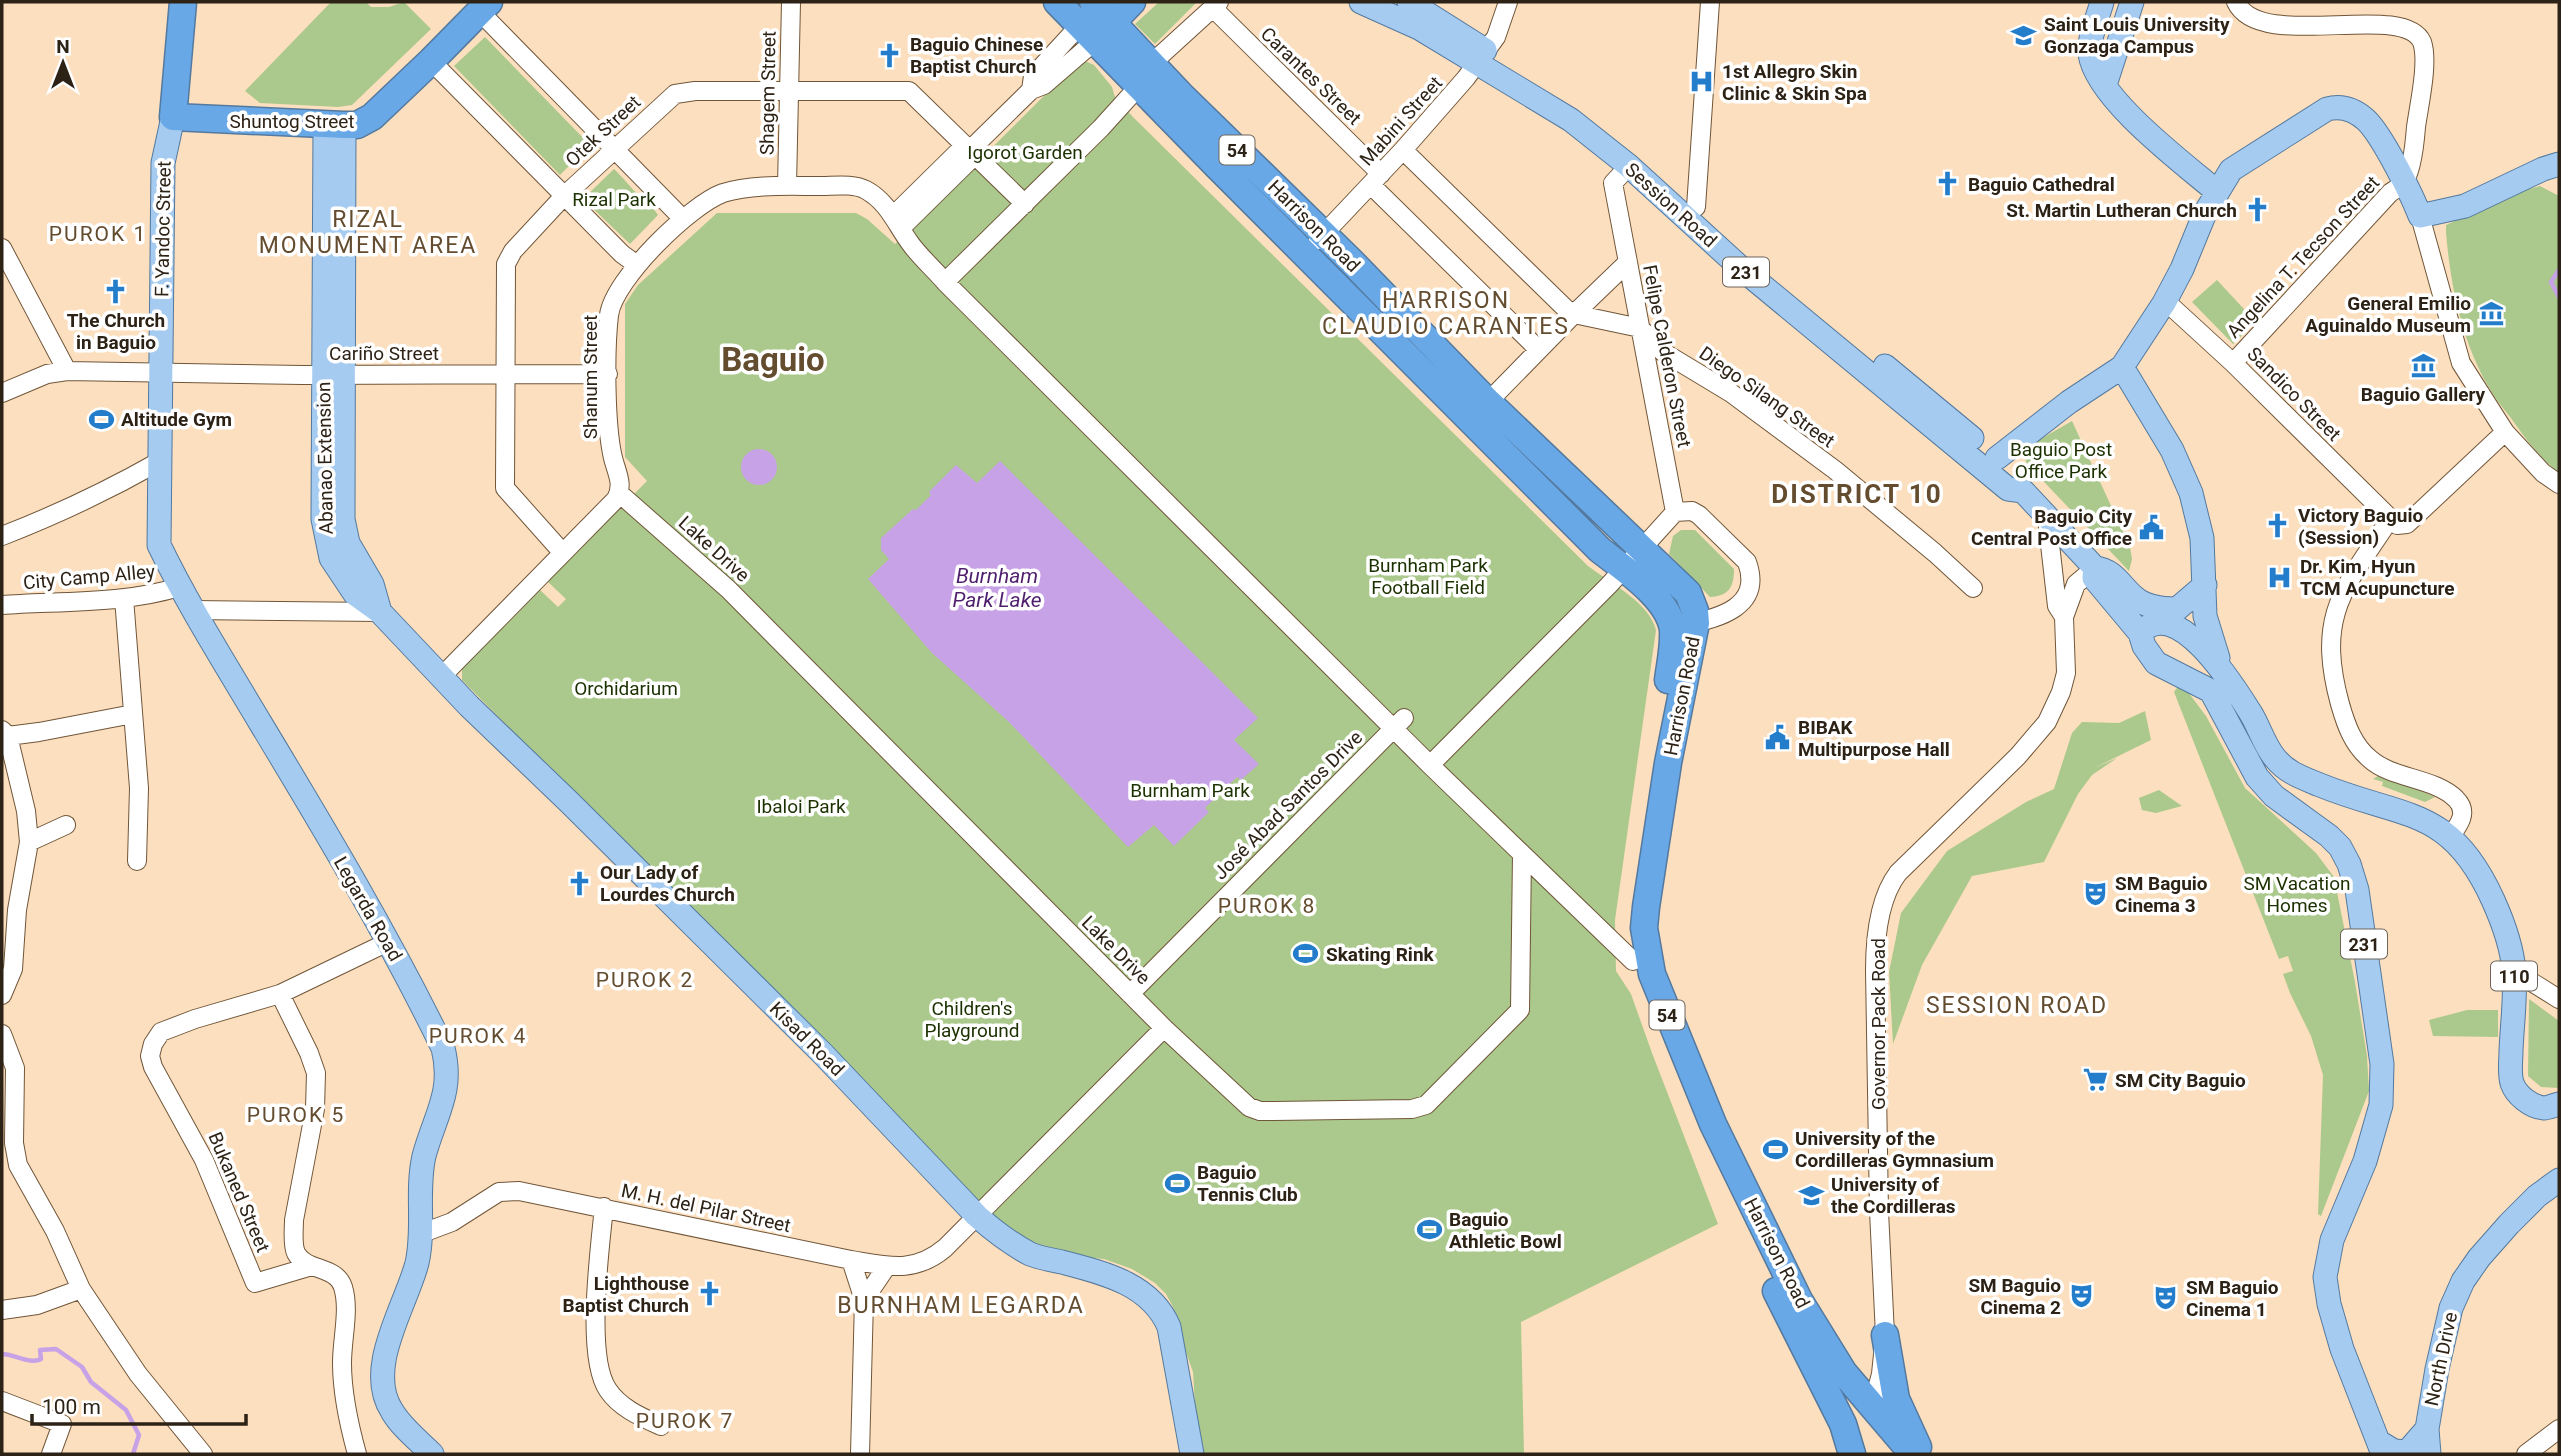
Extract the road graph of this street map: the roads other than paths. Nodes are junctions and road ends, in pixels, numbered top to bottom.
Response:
1 (183, 2) edge
2 (791, 2) edge
3 (1057, 2) edge
4 (1132, 2) edge
5 (1362, 2) edge
6 (1409, 2) edge
7 (1508, 2) edge
8 (1710, 2) edge
9 (2102, 2) edge
10 (2133, 2) edge
11 (2236, 2) edge
12 (1216, 5) edge
13 (484, 6) edge
14 (1097, 17) edge
15 (1483, 57) junction
16 (432, 61) junction
17 (1145, 75) junction
18 (2105, 85) junction
19 (789, 91) junction
20 (173, 117) junction
21 (335, 125) junction
22 (613, 149) junction
23 (971, 149) junction
24 (1403, 150) junction
25 (1629, 166) junction
26 (2554, 171) edge
27 (1376, 180) junction
28 (2404, 182) junction
29 (786, 186) junction
30 (2216, 191) junction
31 (564, 196) junction
32 (1025, 204) junction
33 (1696, 207) junction
34 (2420, 216) junction
35 (683, 219) junction
36 (898, 222) junction
37 (1323, 234) junction
38 (2, 248) edge
39 (1304, 254) junction
40 (1628, 262) junction
41 (637, 265) junction
42 (945, 282) junction
43 (2164, 303) junction
44 (1574, 314) junction
45 (1640, 328) junction
46 (1539, 350) junction
47 (2233, 363) junction
48 (2122, 368) junction
49 (67, 372) junction
50 (160, 373) junction
51 (333, 374) junction
52 (505, 374) junction
53 (608, 374) junction
54 (2, 393) edge
55 (1480, 410) junction
56 (2505, 432) junction
57 (1997, 458) junction
58 (160, 461) junction
59 (2559, 484) edge
60 (2023, 491) junction
61 (619, 493) junction
62 (1675, 512) junction
63 (2048, 518) junction
64 (2390, 519) junction
65 (2, 536) edge
66 (1642, 548) junction
67 (562, 552) junction
68 (2095, 568) junction
69 (1623, 569) junction
70 (2205, 585) junction
71 (179, 587) junction
72 (1973, 588) dead end
73 (124, 597) junction
74 (2, 605) edge
75 (193, 610) junction
76 (380, 612) junction
77 (2064, 617) junction
78 (1684, 625) junction
79 (2140, 633) junction
80 (2224, 674) junction
81 (441, 677) junction
82 (2204, 686) junction
83 (133, 714) junction
84 (1395, 727) junction
85 (5, 733) edge
86 (1430, 765) junction
87 (66, 825) dead end
88 (2451, 836) junction
89 (29, 842) junction
90 (1522, 854) junction
91 (137, 861) dead end
92 (388, 942) junction
93 (1633, 961) junction
94 (2514, 971) junction
95 (1130, 993) junction
96 (281, 994) junction
97 (2, 995) edge
98 (2559, 999) edge
99 (1164, 1028) junction
100 (2, 1034) edge
101 (2559, 1104) edge
102 (2559, 1180) edge
103 (604, 1207) junction
104 (977, 1216) junction
105 (420, 1234) junction
106 (851, 1260) junction
107 (312, 1266) junction
108 (887, 1266) junction
109 (81, 1289) junction
110 (864, 1300) junction
111 (2, 1310) edge
112 (1884, 1346) junction
113 (1844, 1373) junction
114 (1894, 1391) junction
115 (1831, 1400) junction
116 (2, 1401) edge
117 (1872, 1409) junction
118 (661, 1426) dead end
119 (2427, 1429) junction
120 (2559, 1429) edge
121 (2381, 1448) edge
122 (51, 1454) edge
123 (203, 1454) edge
124 (357, 1454) edge
125 (432, 1454) edge
126 (860, 1454) edge
127 (1192, 1454) edge
128 (1855, 1454) edge
129 (1913, 1454) edge
130 (1922, 1454) edge
131 (2429, 1454) edge
132 (2526, 1454) edge

1 - 20 highway, F. Yandoc Street
2 - 19 street, Shagem Street
3 - 14 highway, 54
4 - 14 highway
5 - 15 main road, Session Road / 231
6 - 15 main road, Session Road / 231
7 - 15 street, Mabini Street
8 - 33 street
9 - 18 main road
10 - 18 main road
11 - 28 street
12 - 17 street
12 - 27 street, Carantes Street
13 - 16 highway, Shuntog Street
13 - 22 street
14 - 17 highway, Harrison Road / 54
14 - 23 street
15 - 24 street, Mabini Street
15 - 25 main road, Session Road / 231
15 - 33 main road, Session Road / 231
16 - 21 highway, Shuntog Street
16 - 31 street
17 - 32 street
17 - 37 highway, Harrison Road / 54
17 - 39 highway, Harrison Road / 54
18 - 30 main road
19 - 22 street, Otek Street
19 - 23 street, Otek Street
19 - 29 street, Shagem Street
20 - 21 highway, Shuntog Street
20 - 50 main road, F. Yandoc Street
21 - 51 main road, Abanao Extension
22 - 31 street, Otek Street
22 - 35 street
23 - 32 street, Otek Street
23 - 36 street
24 - 27 street, Mabini Street
24 - 44 street
25 - 40 street, Felipe Calderon Street
25 - 60 main road, Session Road / 231
26 - 34 main road
27 - 37 street, Mabini Street
27 - 46 street, Carantes Street
28 - 30 main road
28 - 34 main road
28 - 47 street, Angelina T. Tecson Street
29 - 35 street, Shanum Street
29 - 36 street, Shanum Street
30 - 43 main road
31 - 41 street
31 - 52 street, Otek Street
32 - 42 street
33 - 57 main road, Session Road / 231
34 - 56 street
35 - 41 street, Shanum Street
36 - 42 street
37 - 39 street, Mabini Street
37 - 55 highway, Harrison Road / 54
38 - 49 street
39 - 55 highway, Harrison Road / 54
40 - 44 street
40 - 45 street, Felipe Calderon Street
41 - 53 street, Shanum Street
42 - 84 street
43 - 47 street, Sandico Street
43 - 48 main road
44 - 45 street
44 - 46 street
45 - 62 street, Felipe Calderon Street
45 - 72 street, Diego Silang Street
46 - 55 street
47 - 64 street, Sandico Street
48 - 57 main road
48 - 70 main road
49 - 50 street, Cariño Street
49 - 54 street, Cariño Street
50 - 51 street, Cariño Street
50 - 58 main road, Legarda Road
51 - 52 street, Cariño Street
51 - 76 main road, Abanao Extension
52 - 53 street, Cariño Street
52 - 67 street, Otek Street
53 - 61 street, Shanum Street
55 - 66 highway, Harrison Road / 54
55 - 69 highway, Harrison Road / 54
56 - 59 street
56 - 64 street
57 - 60 main road, Session Road / 231
58 - 65 street
58 - 71 main road, Legarda Road
60 - 63 main road, Session Road / 231
61 - 67 street
61 - 95 street, Lake Drive
62 - 66 street
62 - 78 street
63 - 68 main road, Session Road / 231
63 - 77 street, Governor Pack Road
64 - 88 street
66 - 69 street
66 - 78 highway, Harrison Road / 54
67 - 81 street
68 - 70 main road
68 - 77 street, Governor Pack Road
68 - 79 main road, 231
69 - 78 highway, Harrison Road / 54
69 - 86 street
70 - 80 main road
71 - 73 street, City Camp Alley
71 - 75 main road, Legarda Road
73 - 74 street, City Camp Alley
73 - 83 street
75 - 76 street
75 - 92 main road, Legarda Road
76 - 81 main road, Kisad Road
77 - 112 street, Governor Pack Road
78 - 93 highway, Harrison Road / 54
78 - 113 highway, Harrison Road / 54
79 - 80 main road, 110
79 - 82 main road, 231
80 - 82 main road
80 - 88 main road, 110
81 - 104 main road, Kisad Road
82 - 121 main road, 231
83 - 85 street
83 - 91 street
84 - 86 street
84 - 95 street, José Abad Santos Drive
85 - 89 street
86 - 90 street
87 - 89 street
88 - 94 main road, 110
89 - 97 street
90 - 93 street
90 - 99 street, Lake Drive
92 - 96 street, Bukaned Street
92 - 105 main road, Legarda Road
93 - 115 highway, Harrison Road / 54
94 - 98 street
94 - 101 main road, 110
95 - 99 street, Lake Drive
96 - 107 street, Bukaned Street
96 - 107 street, Bukaned Street
99 - 104 street
100 - 109 street
102 - 119 main road, North Drive
103 - 105 street, M. H. del Pilar Street
103 - 106 street, M. H. del Pilar Street
103 - 118 street
104 - 108 street, M. H. del Pilar Street
104 - 127 main road, Kisad Road
105 - 125 main road, Legarda Road
106 - 108 street, M. H. del Pilar Street
106 - 110 street
107 - 124 street
108 - 110 street
109 - 111 street
109 - 123 street
110 - 126 street
112 - 113 highway
112 - 114 highway
112 - 117 street, Governor Pack Road
113 - 117 highway, Harrison Road / 54
114 - 117 highway
114 - 130 highway
115 - 117 highway
115 - 128 highway, Harrison Road / 54
116 - 122 street
117 - 128 highway, Governor Pack Road / 54
117 - 129 highway, Harrison Road
119 - 121 main road
119 - 131 main road, North Drive
120 - 132 street

